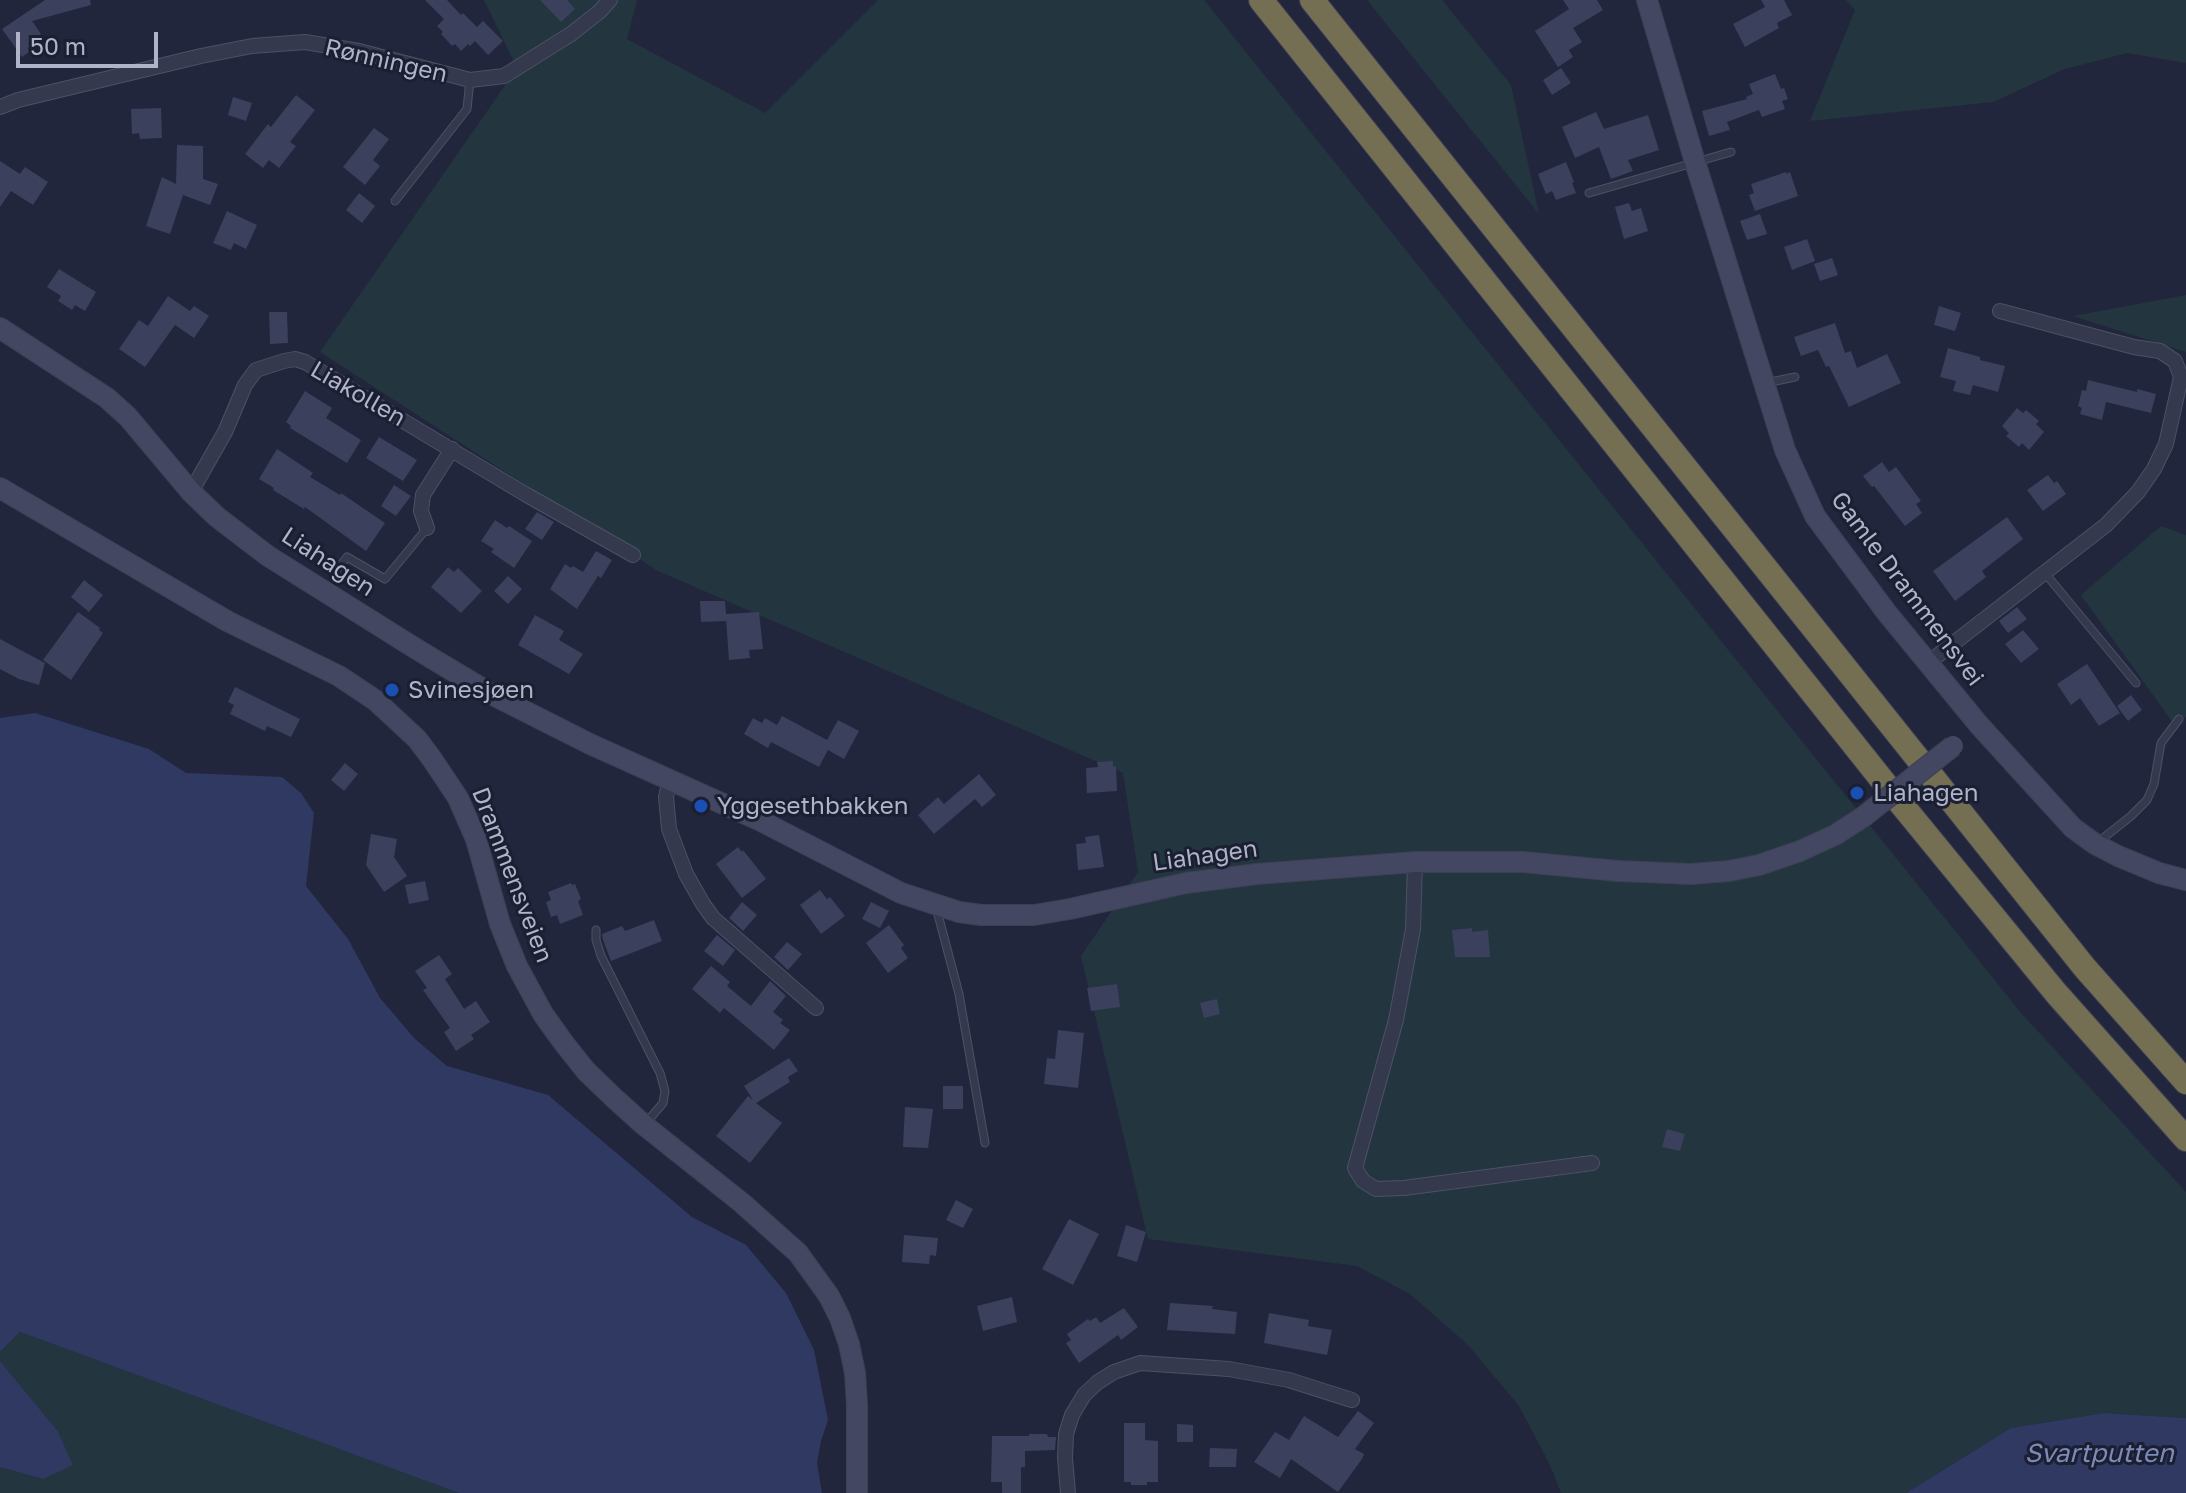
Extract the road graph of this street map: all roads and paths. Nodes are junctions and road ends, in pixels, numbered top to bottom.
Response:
1 (610, 0) edge
2 (1261, 0) edge
3 (1312, 0) edge
4 (1647, 0) edge
5 (470, 80) junction
6 (0, 107) edge
7 (1731, 152) dead end
8 (1695, 162) junction
9 (1589, 193) dead end
10 (395, 201) dead end
11 (2000, 311) dead end
12 (0, 328) edge
13 (1795, 377) dead end
14 (1765, 384) junction
15 (452, 449) junction
16 (0, 488) edge
17 (191, 492) junction
18 (427, 528) joint
19 (633, 555) dead end
20 (336, 571) dead end
21 (2044, 572) junction
22 (1928, 663) junction
23 (2136, 683) dead end
24 (2179, 719) dead end
25 (1979, 725) junction
26 (670, 779) junction
27 (2095, 844) junction
28 (1415, 862) junction
29 (2186, 880) edge
30 (936, 906) junction
31 (596, 930) dead end
32 (816, 1008) dead end
33 (2186, 1082) edge
34 (644, 1125) junction
35 (2186, 1139) edge
36 (985, 1143) dead end
37 (1592, 1163) dead end
38 (1352, 1400) dead end
39 (857, 1493) edge
40 (1068, 1493) edge

1 - 5 street, Rønningen
2 - 35 highway
3 - 33 highway
4 - 8 main road, Gamle Drammensvei
5 - 6 street, Rønningen
5 - 10 lane
7 - 8 lane
8 - 9 lane
8 - 14 main road, Gamle Drammensvei
11 - 21 street
12 - 17 main road, Liahagen
13 - 14 lane
14 - 22 main road, Gamle Drammensvei
15 - 17 street, Liakollen
15 - 18 street
15 - 19 street, Liakollen
16 - 34 main road, Drammensveien
17 - 26 main road, Liahagen
18 - 20 lane
21 - 22 street
21 - 23 lane
22 - 25 main road, Gamle Drammensvei
24 - 27 lane
25 - 27 main road, Gamle Drammensvei
25 - 28 main road, Liahagen, bridge
26 - 30 main road, Liahagen
26 - 32 street
27 - 29 main road, Gamle Drammensvei
28 - 30 main road, Liahagen
28 - 37 street
30 - 36 lane
31 - 34 lane
34 - 39 main road, Drammensveien
38 - 40 street

